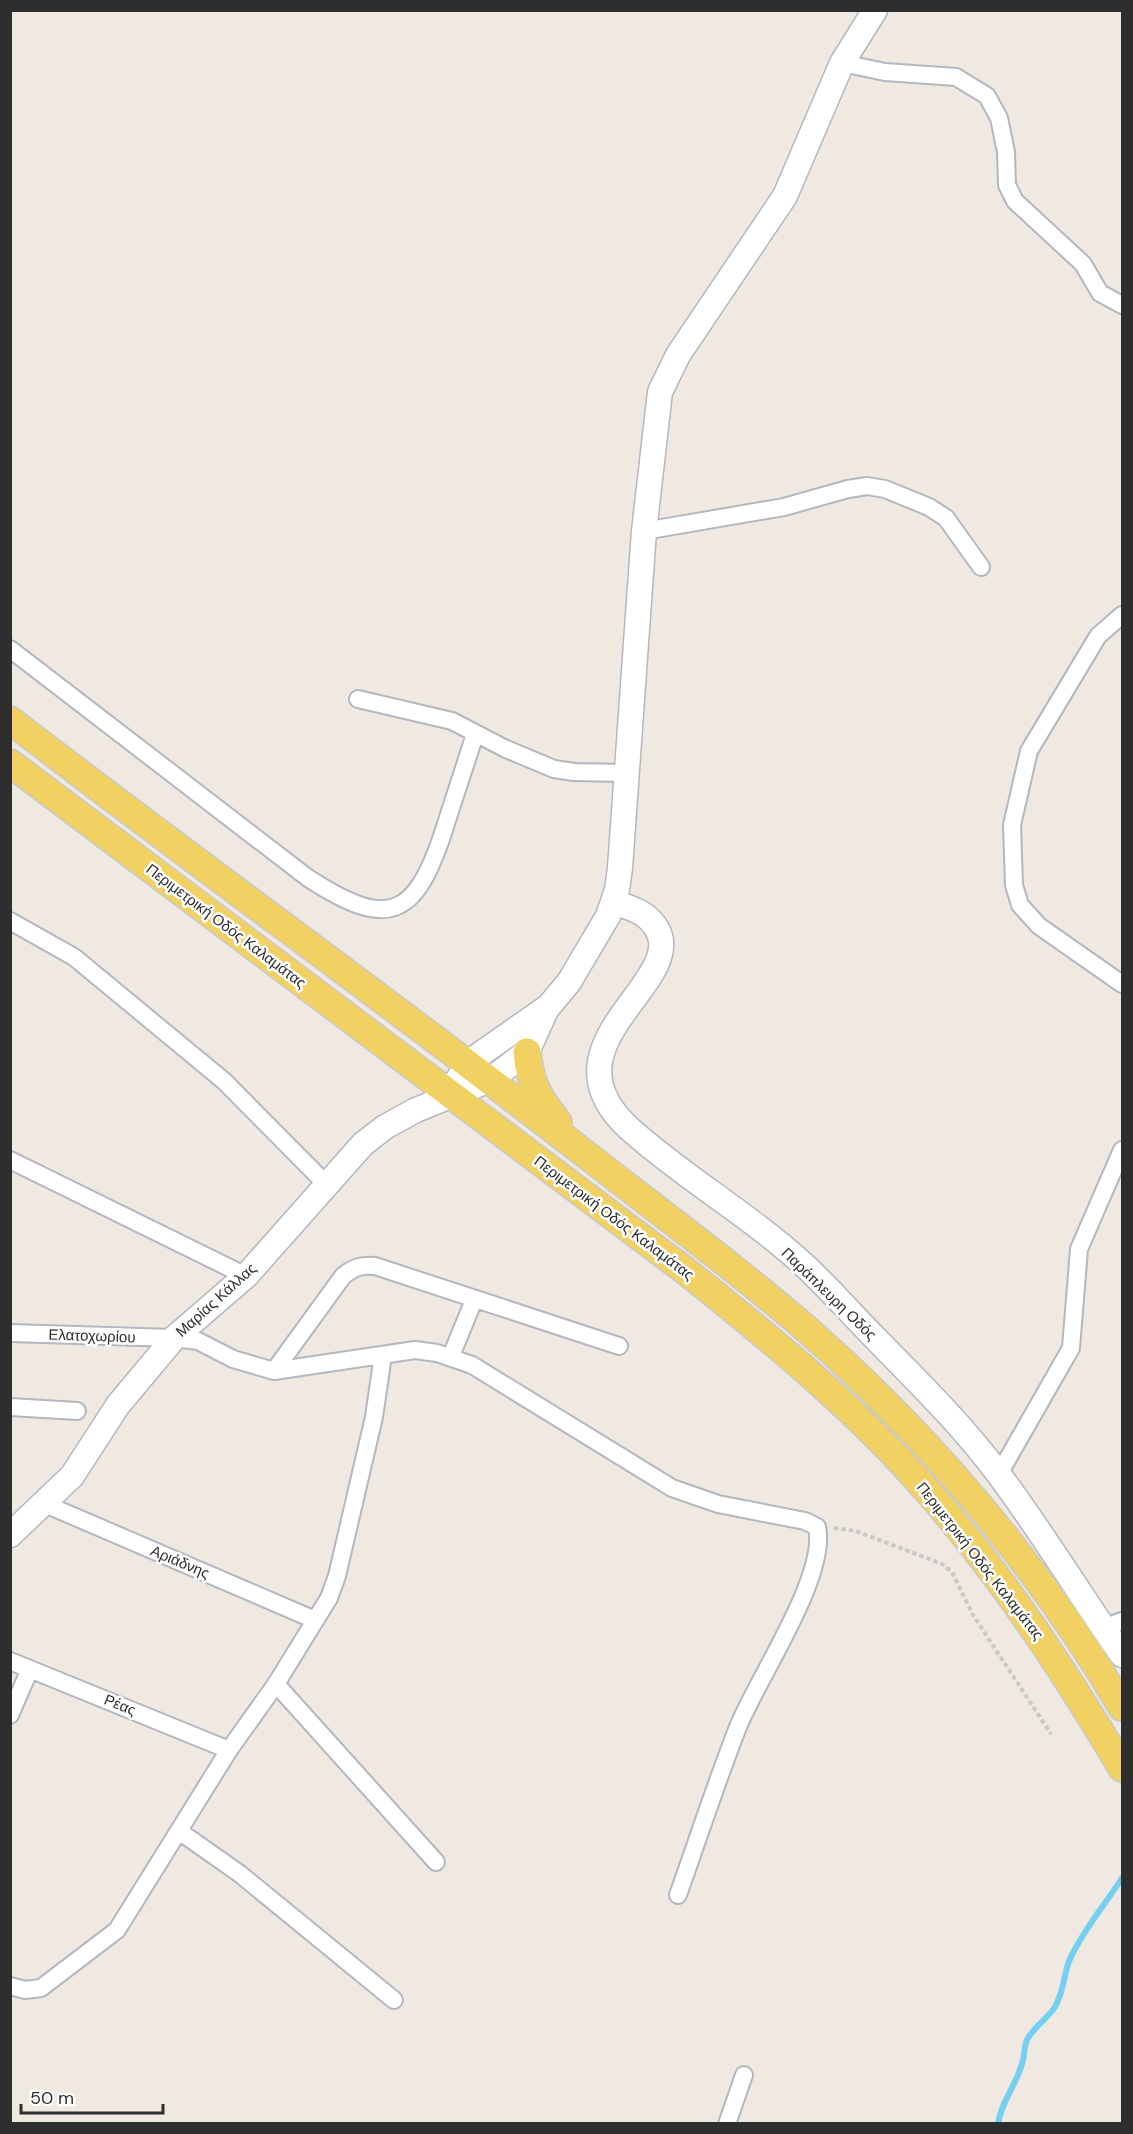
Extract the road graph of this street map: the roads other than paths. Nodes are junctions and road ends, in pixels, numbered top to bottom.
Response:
1 (875, 10) edge
2 (842, 63) junction
3 (1122, 305) edge
4 (644, 531) junction
5 (981, 567) dead end
6 (1122, 615) edge
7 (10, 649) edge
8 (358, 699) dead end
9 (10, 720) edge
10 (475, 734) junction
11 (10, 763) edge
12 (625, 773) junction
13 (614, 902) junction
14 (10, 921) edge
15 (1122, 984) edge
16 (549, 1005) junction
17 (527, 1052) junction
18 (469, 1062) junction
19 (490, 1080) junction
20 (448, 1095) junction
21 (1122, 1150) edge
22 (10, 1160) edge
23 (598, 1164) junction
24 (326, 1184) junction
25 (246, 1276) junction
26 (474, 1300) junction
27 (10, 1333) edge
28 (174, 1338) junction
29 (619, 1346) dead end
30 (382, 1354) junction
31 (451, 1356) junction
32 (274, 1371) junction
33 (10, 1407) edge
34 (77, 1412) dead end
35 (999, 1474) junction
36 (45, 1504) junction
37 (10, 1535) edge
38 (315, 1620) junction
39 (1113, 1625) edge
40 (1122, 1655) edge
41 (10, 1661) edge
42 (30, 1668) junction
43 (276, 1684) junction
44 (1122, 1707) edge
45 (10, 1715) edge
46 (229, 1750) junction
47 (1122, 1768) edge
48 (180, 1831) junction
49 (436, 1862) dead end
50 (678, 1895) dead end
51 (10, 1986) edge
52 (394, 2000) dead end
53 (744, 2075) dead end
54 (727, 2124) edge

1 - 2 street
2 - 3 street
2 - 4 street
4 - 5 street
4 - 12 street
6 - 15 street
7 - 10 street
8 - 10 street
9 - 18 main road, Περιμετρική Οδός Καλαμάτας
10 - 12 street
11 - 20 main road, Περιμετρική Οδός Καλαμάτας
12 - 13 street
13 - 16 street
13 - 35 street, Παράπλευρη Οδός
14 - 24 street
16 - 17 street
16 - 18 street
17 - 19 street, Μαρίας Κάλλας
17 - 23 main road
18 - 19 main road, Περιμετρική Οδός Καλαμάτας
18 - 20 street
19 - 20 street, Μαρίας Κάλλας
19 - 23 main road, Περιμετρική Οδός Καλαμάτας
20 - 24 street, Μαρίας Κάλλας
20 - 47 main road, Περιμετρική Οδός Καλαμάτας
21 - 35 street
22 - 25 street
23 - 44 main road, Περιμετρική Οδός Καλαμάτας
24 - 25 street, Μαρίας Κάλλας
25 - 28 street, Μαρίας Κάλλας
26 - 29 street
26 - 31 street
26 - 32 street
27 - 28 street, Ελατοχωρίου
28 - 32 street, Ελατοχωρίου
28 - 36 street, Μαρίας Κάλλας
30 - 31 street
30 - 32 street
30 - 38 street
31 - 50 street
33 - 34 street
35 - 39 street, Παράπλευρη Οδός
36 - 37 street, Μαρίας Κάλλας
36 - 38 street, Αριάδνης
38 - 43 street
39 - 40 street, Παράπλευρη Οδός
41 - 42 street, Ρέας
42 - 45 street
42 - 46 street, Ρέας
43 - 46 street
43 - 49 street
46 - 48 street
48 - 51 street
48 - 52 street
53 - 54 street

